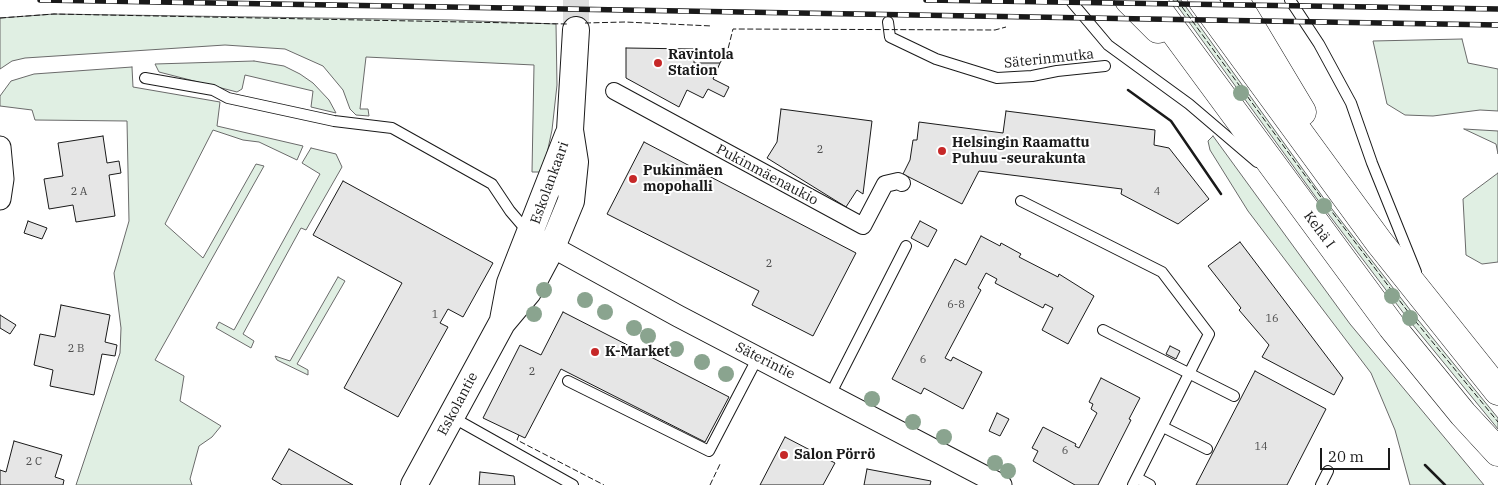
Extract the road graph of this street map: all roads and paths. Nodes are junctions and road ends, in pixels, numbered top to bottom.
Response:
1 (1070, 0) edge
2 (1129, 0) edge
3 (1151, 0) edge
4 (1202, 0) edge
5 (1235, 0) edge
6 (1290, 0) edge
7 (888, 26) dead end
8 (576, 30) tunnel mouth
9 (1105, 66) dead end
10 (145, 78) dead end
11 (1206, 78) junction
12 (614, 92) dead end
13 (0, 147) edge
14 (902, 184) dead end
15 (1288, 189) junction
16 (0, 199) edge
17 (1021, 201) dead end
18 (542, 241) junction
19 (1379, 242) junction
20 (906, 246) dead end
21 (1429, 305) junction
22 (1102, 330) dead end
23 (758, 357) junction
24 (1190, 374) junction
25 (568, 382) dead end
26 (1498, 391) edge
27 (830, 394) junction
28 (1234, 396) dead end
29 (451, 417) junction
30 (1163, 427) junction
31 (1207, 449) dead end
32 (1498, 452) edge
33 (1328, 472) dead end
34 (966, 477) edge
35 (1135, 482) edge
36 (414, 485) edge
37 (573, 485) edge
38 (1001, 485) edge
39 (1150, 485) edge
40 (1321, 485) edge

1 - 15 lane
2 - 11 highway
3 - 11 highway, Kehä I
4 - 19 highway
5 - 19 highway
6 - 21 lane
7 - 9 lane, Säterinmutka
8 - 18 street, Eskolankaari
10 - 18 lane
11 - 15 highway, Kehä I
12 - 14 street, Pukinmäenaukio
13 - 16 street
15 - 32 highway, Kehä I
17 - 24 lane
18 - 23 street, Säterintie
18 - 29 street, Eskolantie
19 - 21 highway
20 - 27 lane
21 - 26 highway
22 - 24 lane
23 - 25 lane
23 - 27 street, Säterintie
24 - 28 lane
24 - 30 lane
27 - 34 street, Säterintie
29 - 36 street, Eskolantie
29 - 37 lane
30 - 31 lane
30 - 35 lane
33 - 40 lane
34 - 38 street, Säterintie
35 - 39 lane

